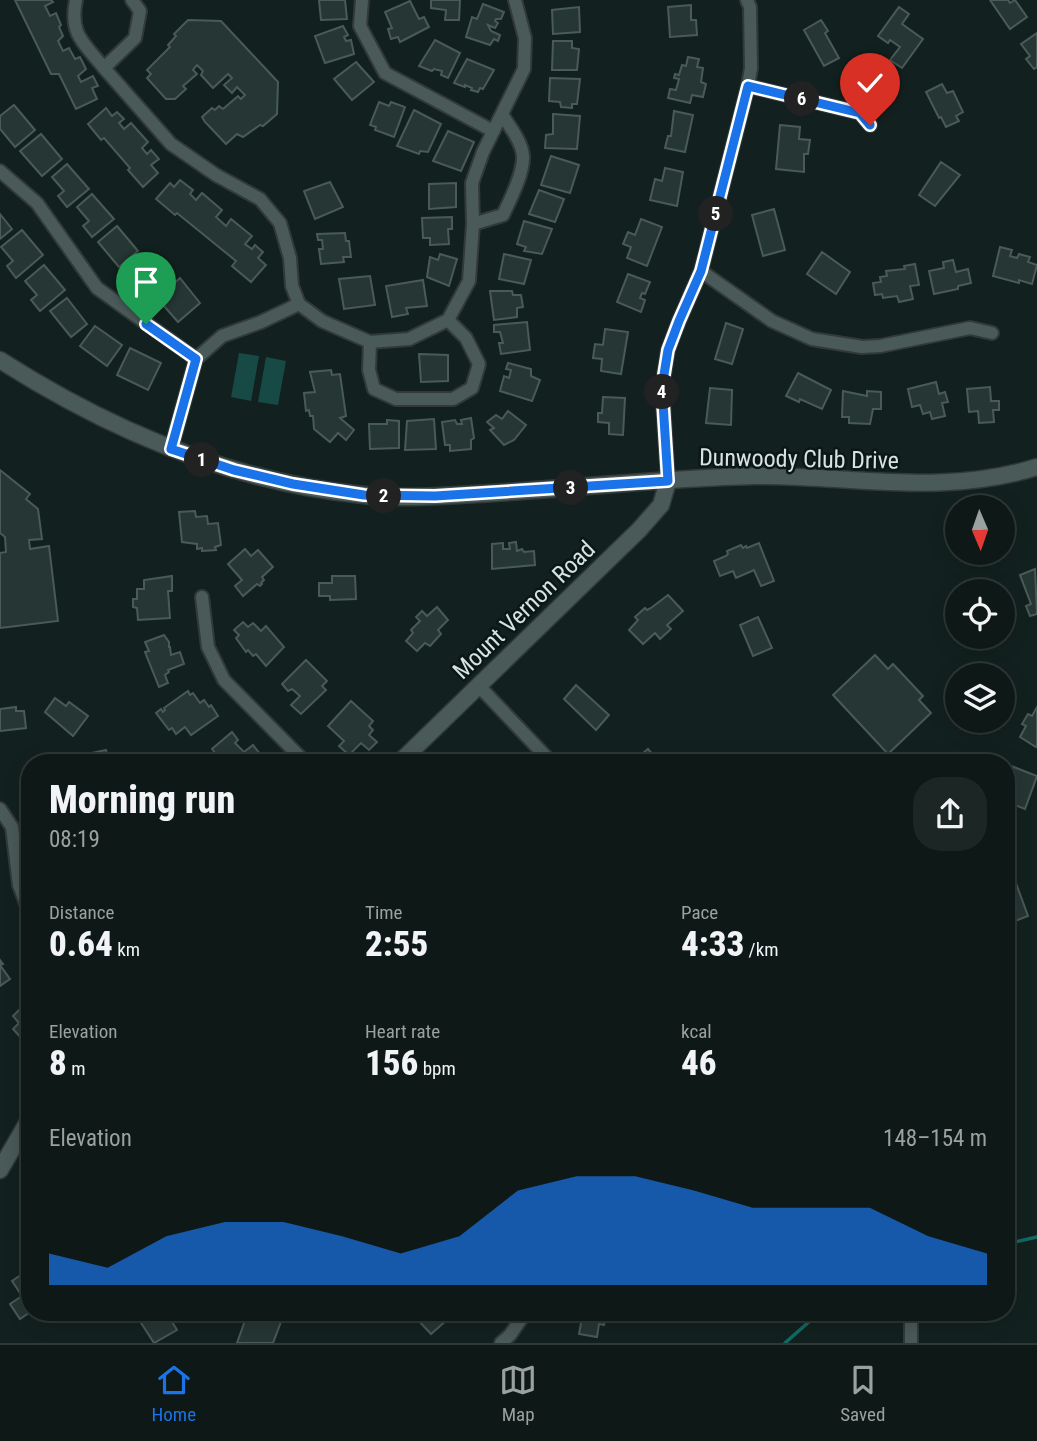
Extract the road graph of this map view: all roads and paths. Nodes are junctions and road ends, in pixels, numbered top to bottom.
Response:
1 (76, 0) edge
2 (132, 0) edge
3 (362, 0) edge
4 (515, 0) edge
5 (747, 0) edge
6 (104, 68) junction
7 (748, 86) junction
8 (503, 116) junction
9 (870, 125) dead end
10 (493, 131) junction
11 (0, 171) edge
12 (473, 224) junction
13 (701, 271) junction
14 (299, 304) junction
15 (448, 320) junction
16 (992, 333) dead end
17 (370, 342) junction
18 (196, 359) junction
19 (0, 360) edge
20 (171, 449) junction
21 (1037, 467) edge
22 (668, 481) junction
23 (202, 597) dead end
24 (478, 685) junction
25 (297, 754) edge
26 (408, 754) edge
27 (543, 754) edge
28 (0, 809) edge
29 (21, 890) edge
30 (21, 1134) edge
31 (0, 1170) edge
32 (520, 1321) edge
33 (911, 1321) edge
34 (501, 1343) edge
35 (911, 1343) edge

1 - 6 street
2 - 6 street
3 - 10 street
4 - 8 street
5 - 7 street
6 - 14 street
7 - 9 street
7 - 13 street
8 - 10 street
8 - 12 street
10 - 12 street
11 - 18 street
12 - 15 street
13 - 16 street
13 - 22 street
14 - 17 street
14 - 18 street
15 - 17 street
15 - 17 street
18 - 20 street
19 - 20 main road, Dunwoody Club Drive
20 - 22 main road, Dunwoody Club Drive
21 - 22 main road, Dunwoody Club Drive
22 - 24 main road, Mount Vernon Road
23 - 25 street
24 - 26 main road, Mount Vernon Road
24 - 27 street
28 - 29 street
30 - 31 main road
32 - 34 street
33 - 35 street

